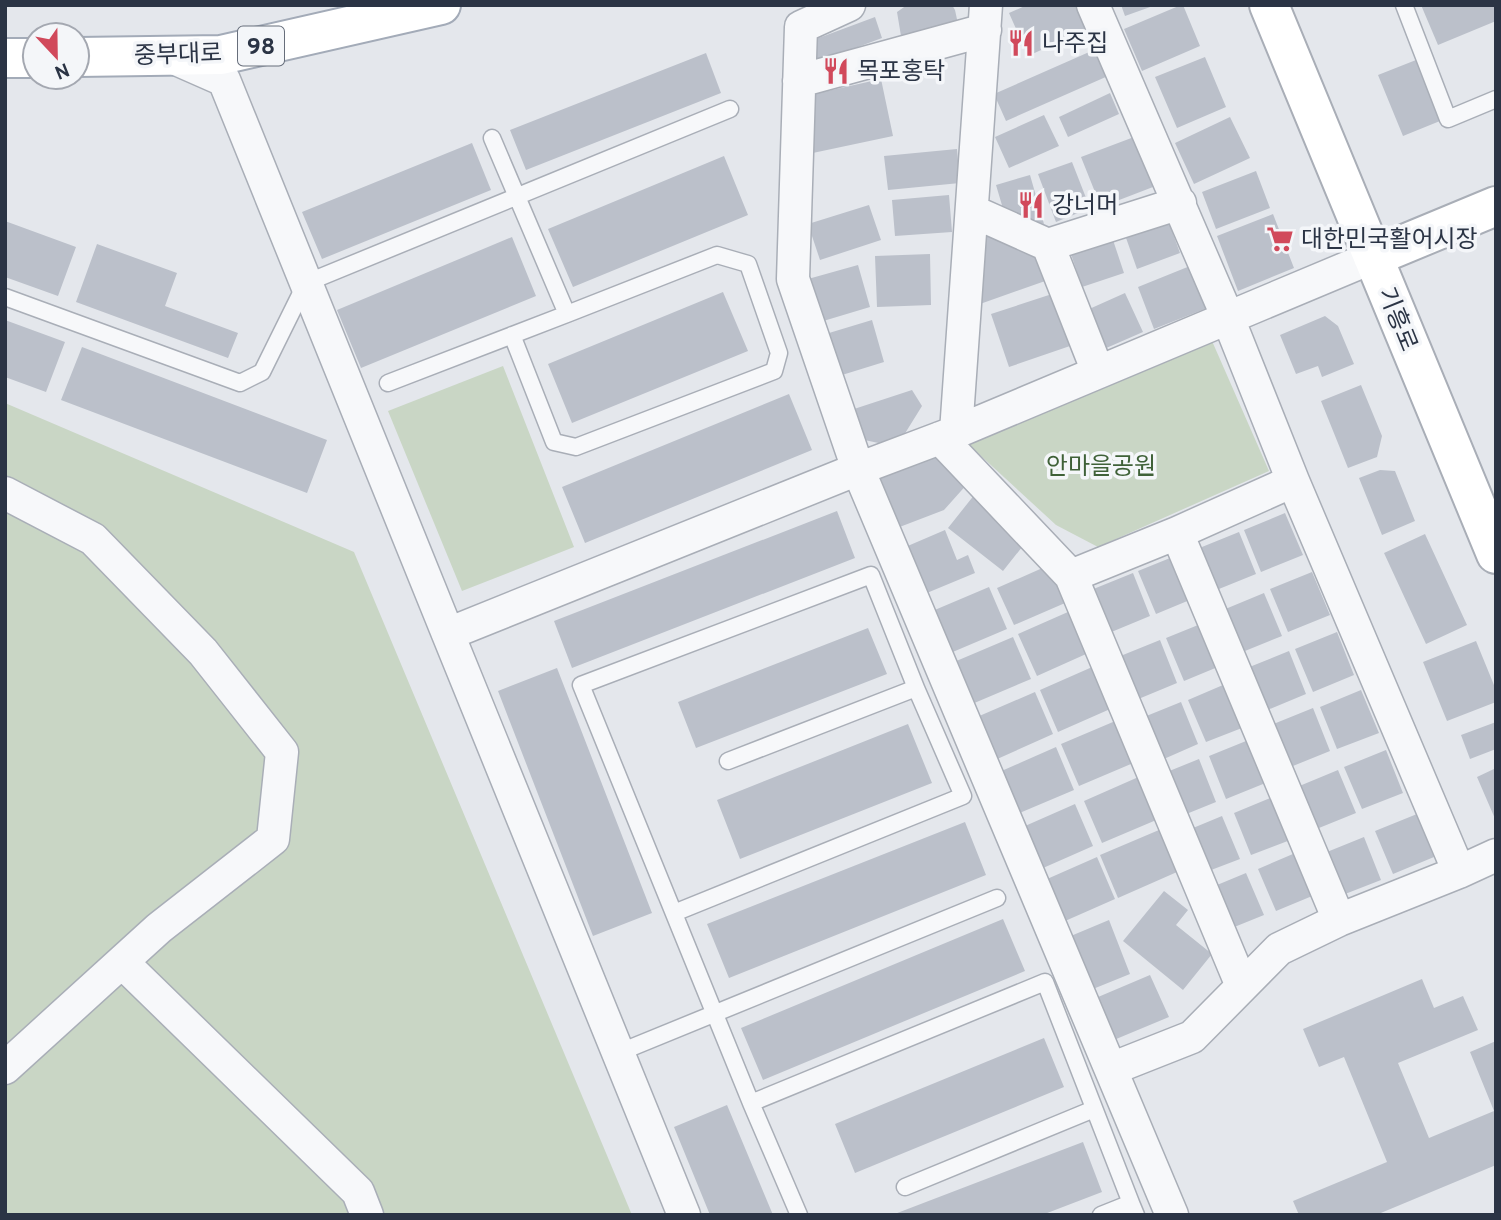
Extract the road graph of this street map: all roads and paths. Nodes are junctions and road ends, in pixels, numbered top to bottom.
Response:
1 (441, 5) edge
2 (849, 5) edge
3 (1093, 5) edge
4 (1269, 5) edge
5 (1404, 5) edge
6 (985, 18) edge
7 (279, 42) junction
8 (170, 56) junction
9 (91, 57) edge
10 (224, 80) junction
11 (799, 81) junction
12 (1496, 99) edge
13 (730, 109) dead end
14 (492, 138) dead end
15 (517, 196) junction
16 (1180, 204) junction
17 (1496, 206) edge
18 (972, 211) junction
19 (1048, 245) junction
20 (1373, 257) junction
21 (306, 283) junction
22 (5, 297) edge
23 (567, 314) junction
24 (1228, 318) junction
25 (512, 335) junction
26 (1098, 372) junction
27 (388, 383) dead end
28 (948, 435) junction
29 (858, 468) junction
30 (1293, 481) junction
31 (5, 493) edge
32 (1177, 533) junction
33 (1496, 554) edge
34 (1071, 576) junction
35 (448, 634) junction
36 (916, 688) junction
37 (728, 761) dead end
38 (1496, 855) edge
39 (1459, 872) junction
40 (997, 898) dead end
41 (674, 913) junction
42 (1339, 920) junction
43 (122, 962) junction
44 (1242, 986) junction
45 (714, 1014) junction
46 (618, 1053) junction
47 (5, 1068) edge
48 (1111, 1069) junction
49 (751, 1102) junction
50 (1094, 1108) junction
51 (905, 1186) dead end
52 (1134, 1209) edge
53 (367, 1215) edge
54 (684, 1215) edge
55 (799, 1215) edge
56 (1101, 1215) edge
57 (1172, 1215) edge

1 - 7 main road, 중부대로 / 98
2 - 11 street
3 - 16 street
4 - 20 main road, 기흥로
5 - 12 lane
6 - 11 street
6 - 18 street
7 - 8 main road, 중부대로 / 98
7 - 10 street
8 - 9 main road, 중부대로 / 98
8 - 10 street
10 - 21 street
11 - 29 street
13 - 15 lane
14 - 15 lane
15 - 21 lane
15 - 23 lane
16 - 19 street
16 - 24 street
17 - 20 main road
18 - 19 street
18 - 28 street
19 - 26 street
20 - 24 street
20 - 33 main road, 기흥로
21 - 22 lane
21 - 35 street
23 - 25 lane
23 - 25 lane
24 - 26 street
24 - 30 street
25 - 27 lane
26 - 28 street
28 - 29 street
28 - 34 street
29 - 35 street
29 - 48 street
30 - 32 street
30 - 39 street
31 - 43 street
32 - 34 street
32 - 42 street
34 - 44 street
35 - 46 street
36 - 37 lane
36 - 41 lane
36 - 41 lane
38 - 39 street
39 - 42 street
40 - 45 lane
41 - 45 lane
42 - 44 street
43 - 47 street
43 - 53 street
44 - 48 street
45 - 46 lane
45 - 49 lane
46 - 54 street
48 - 57 street
49 - 50 lane
49 - 55 lane
50 - 51 lane
50 - 52 lane
52 - 56 lane

